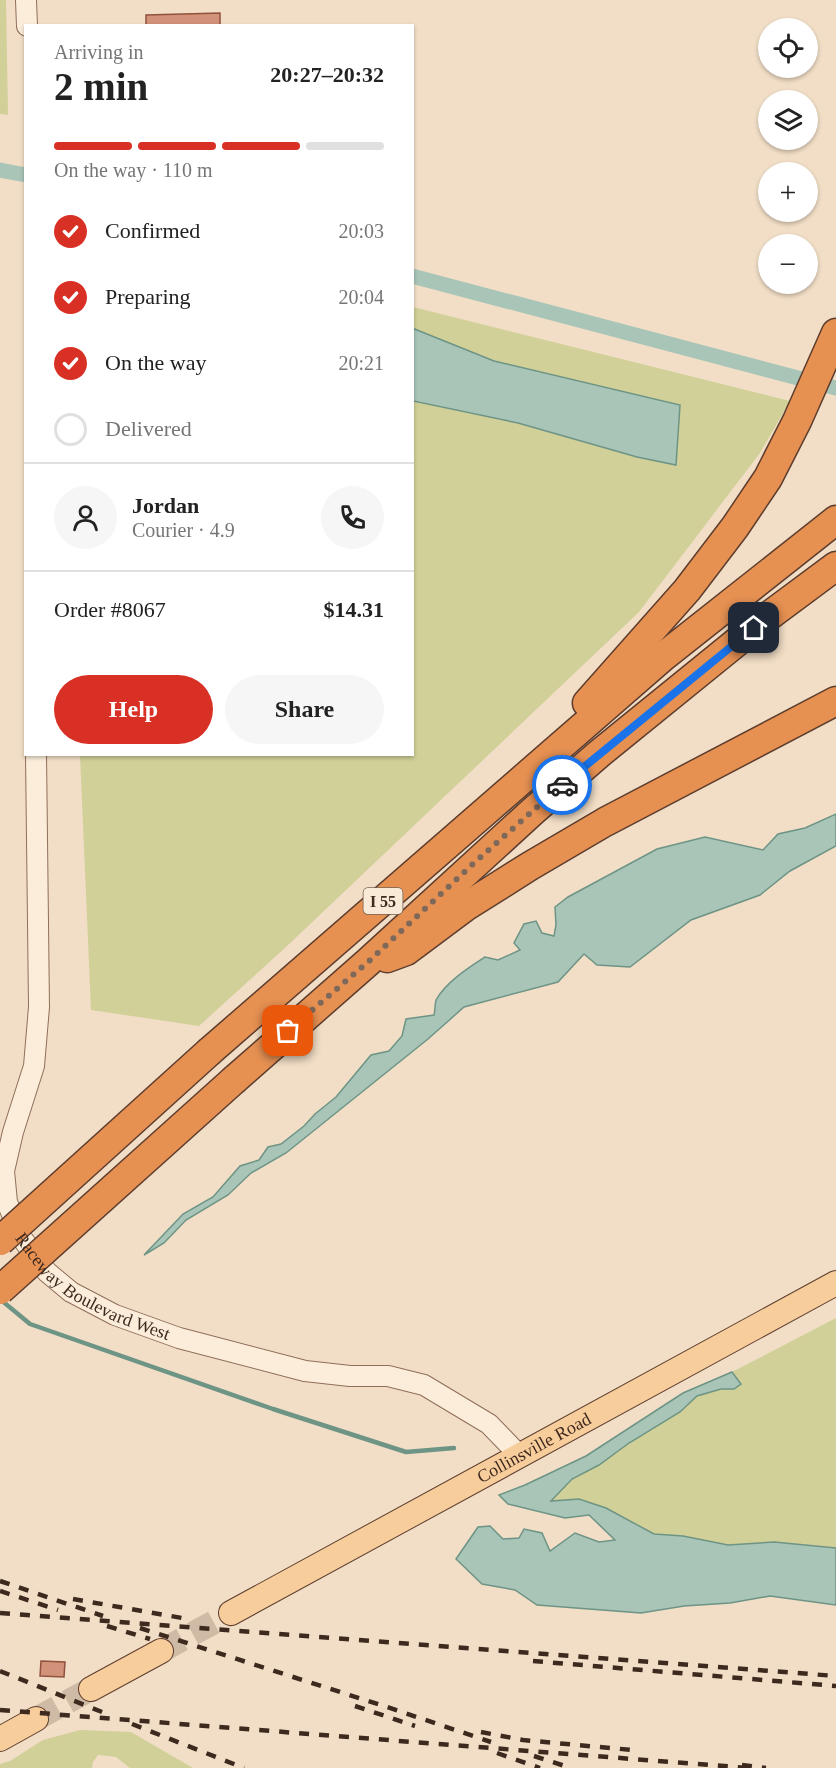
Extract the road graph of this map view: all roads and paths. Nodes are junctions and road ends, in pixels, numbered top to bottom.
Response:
1 (26, 0) edge
2 (27, 24) edge
3 (834, 337) edge
4 (836, 520) edge
5 (836, 566) edge
6 (836, 701) edge
7 (836, 717) edge
8 (762, 739) junction
9 (556, 750) junction
10 (36, 756) edge
11 (368, 962) junction
12 (0, 1241) edge
13 (836, 1283) edge
14 (0, 1290) edge
15 (520, 1456) junction
16 (231, 1613) tunnel mouth
17 (161, 1651) tunnel mouth
18 (91, 1689) tunnel mouth
19 (36, 1719) tunnel mouth
20 (0, 1739) edge

1 - 2 street
3 - 9 highway
4 - 9 highway, I 55
5 - 11 highway, I 55
6 - 8 highway
7 - 8 highway
8 - 11 highway
9 - 12 highway, I 55, bridge
10 - 15 street, Raceway Boulevard West
11 - 14 highway, I 55, bridge
13 - 15 main road, Collinsville Road
15 - 16 main road, Collinsville Road
17 - 18 main road
19 - 20 main road

